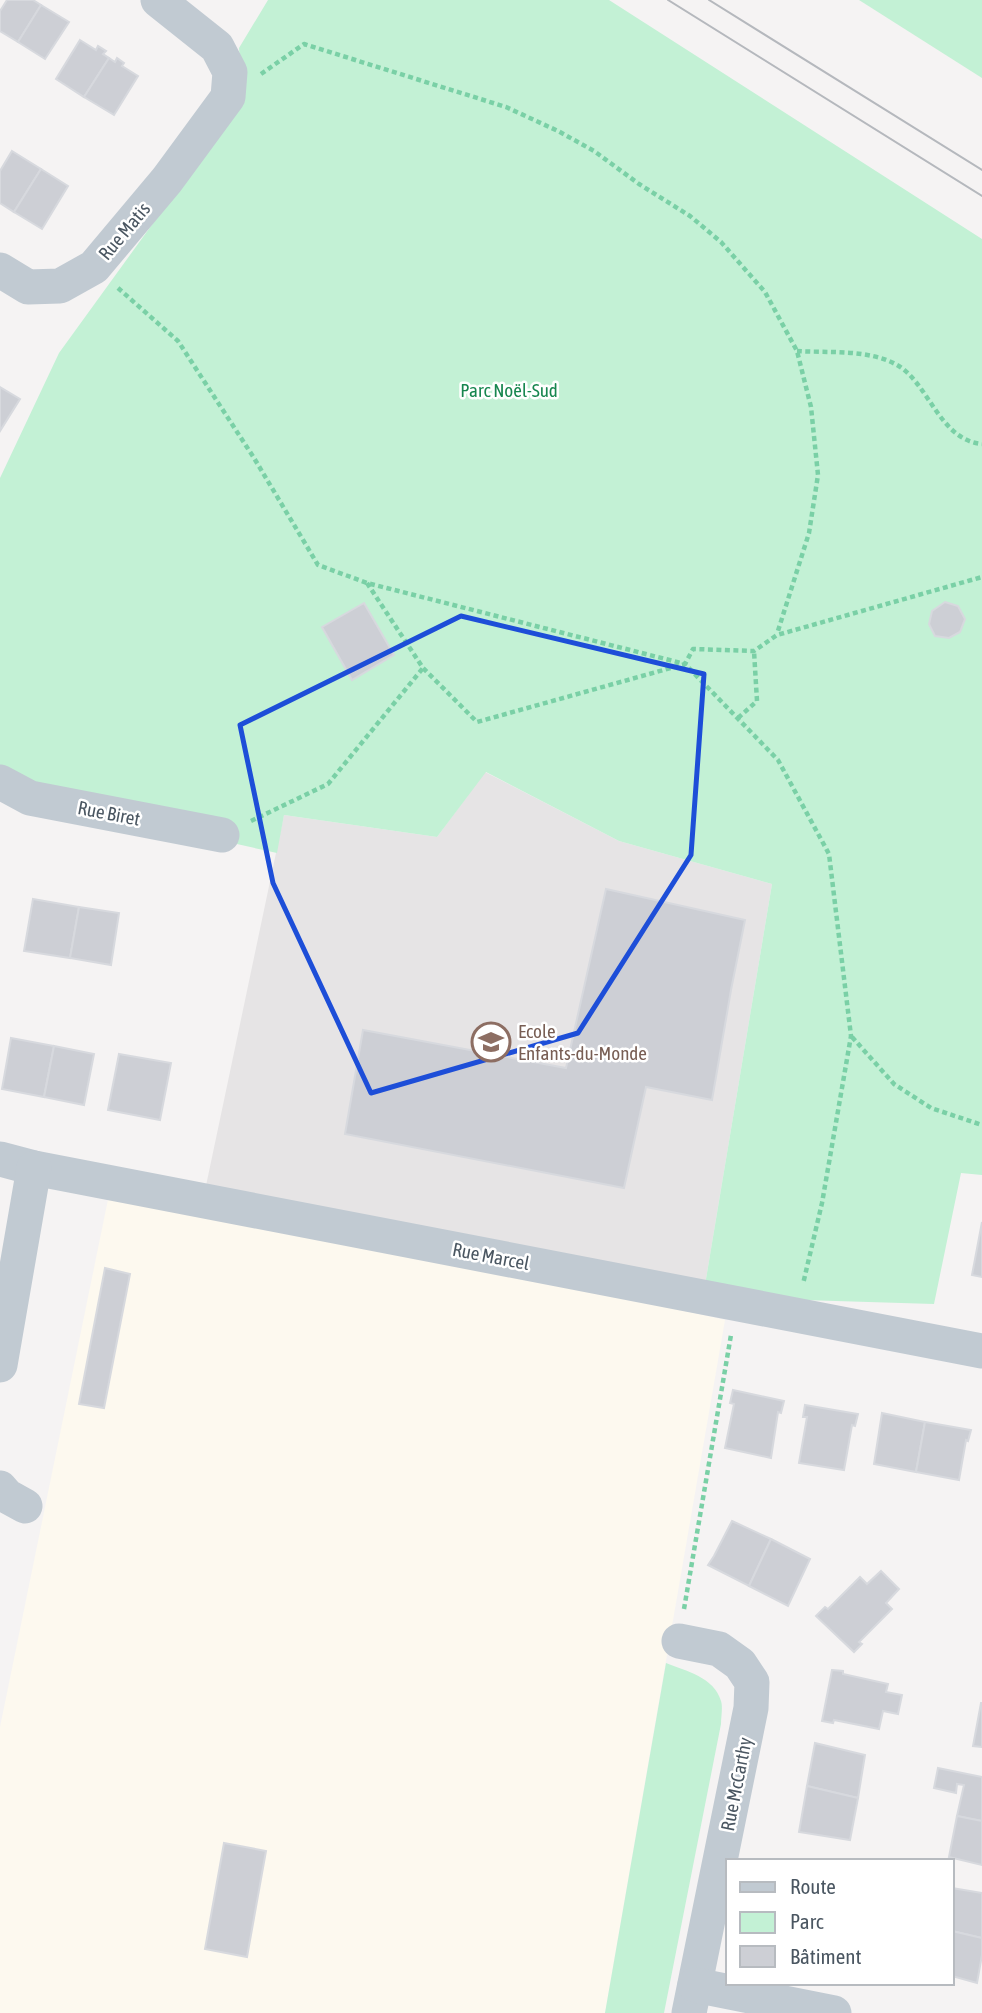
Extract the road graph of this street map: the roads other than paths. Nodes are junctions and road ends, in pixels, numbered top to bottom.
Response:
1 (158, 0) edge
2 (0, 270) edge
3 (0, 782) edge
4 (222, 835) road end
5 (0, 1159) edge
6 (34, 1168) junction
7 (982, 1351) edge
8 (0, 1365) edge
9 (679, 1641) road end
10 (692, 1999) edge
11 (834, 2013) edge

1 - 2 street, Rue Matis
3 - 4 street, Rue Biret
5 - 6 street, Rue Marcel
6 - 7 street, Rue Marcel
6 - 8 street
9 - 10 street, Rue McCarthy
10 - 11 street

